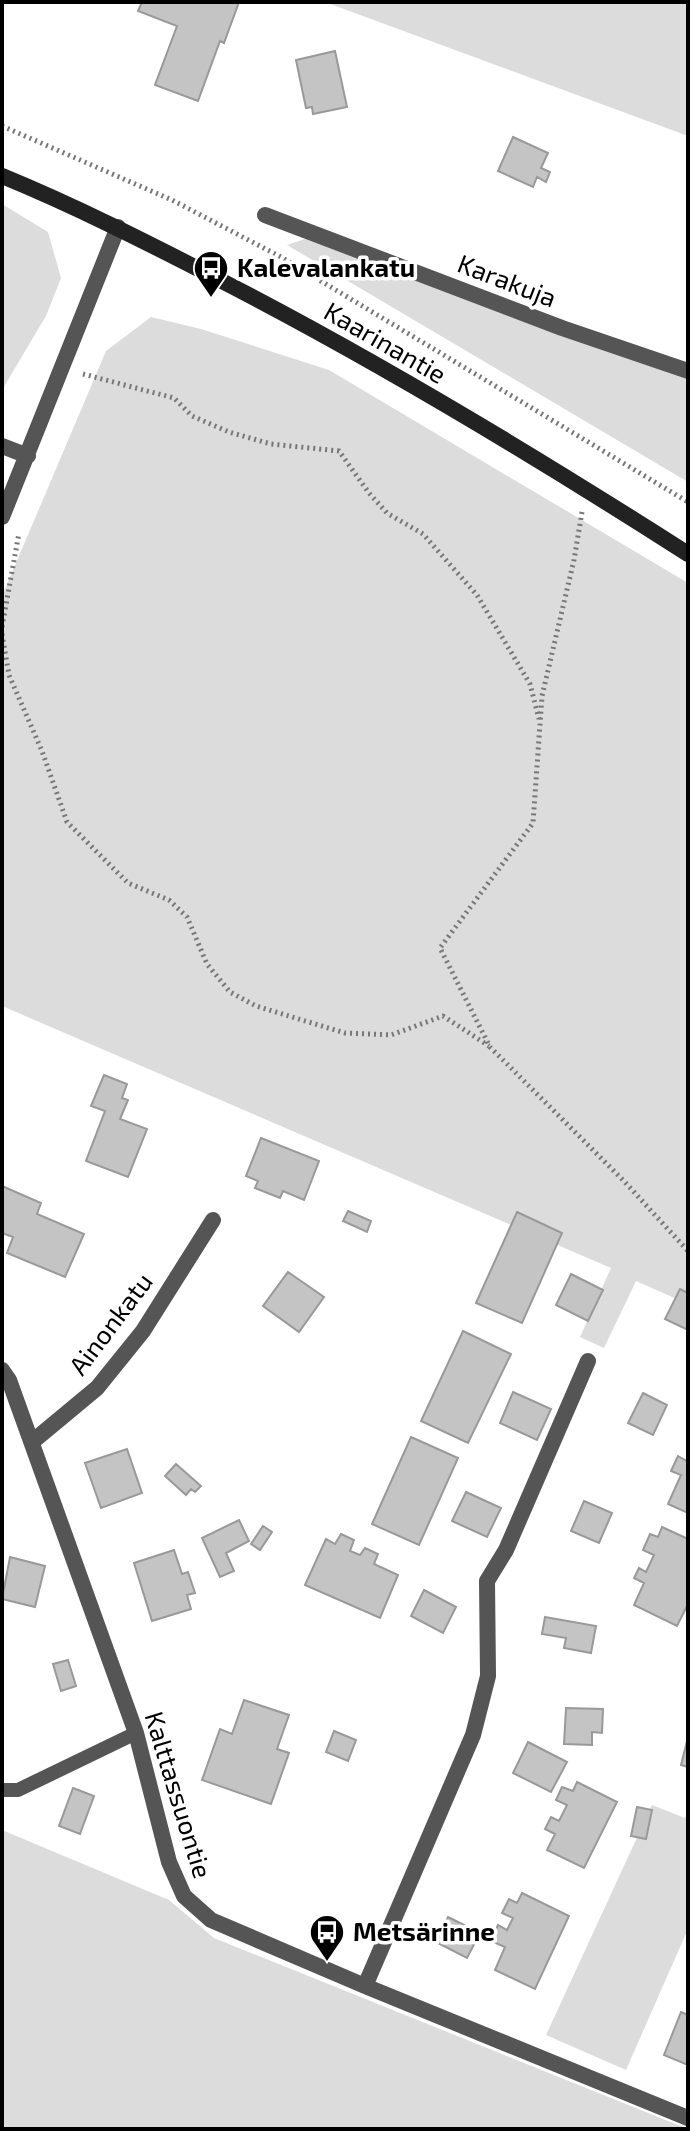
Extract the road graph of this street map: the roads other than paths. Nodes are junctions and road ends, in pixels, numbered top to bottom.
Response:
1 (2, 176) edge
2 (265, 215) dead end
3 (118, 227) junction
4 (688, 371) edge
5 (2, 446) edge
6 (28, 456) junction
7 (2, 517) edge
8 (688, 554) edge
9 (213, 1220) dead end
10 (588, 1361) dead end
11 (2, 1370) edge
12 (32, 1442) junction
13 (136, 1733) junction
14 (2, 1790) edge
15 (365, 1986) junction
16 (688, 2118) edge

1 - 3 main road, Kaarinantie
2 - 4 street, Karakuja
3 - 6 street
3 - 8 main road, Kaarinantie
5 - 6 street
6 - 7 street
9 - 12 street, Ainonkatu
10 - 15 street
11 - 12 street, Kalttassuontie
12 - 13 street, Kalttassuontie
13 - 14 lane
13 - 15 street, Kalttassuontie
15 - 16 street, Kalttassuontie

